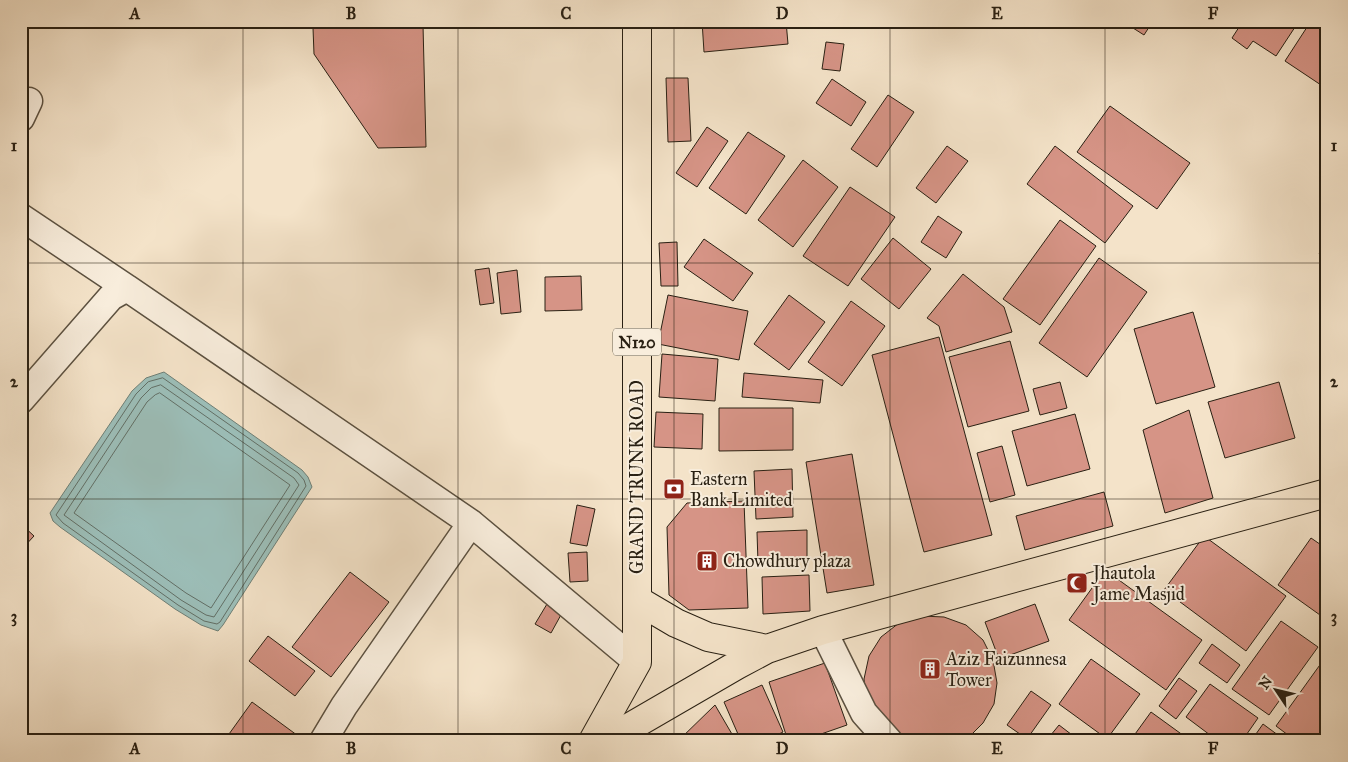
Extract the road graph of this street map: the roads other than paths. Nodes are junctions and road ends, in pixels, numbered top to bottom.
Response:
1 (637, 21) edge
2 (21, 217) edge
3 (127, 288) junction
4 (21, 400) edge
5 (1327, 493) edge
6 (471, 523) junction
7 (637, 600) junction
8 (823, 630) junction
9 (767, 650) junction
10 (637, 662) junction
11 (323, 741) edge
12 (593, 741) edge
13 (606, 741) edge
14 (889, 741) edge

1 - 7 main road, GRAND TRUNK ROAD / N120
2 - 3 street
3 - 4 street
3 - 6 street
5 - 8 main road
6 - 10 street
6 - 11 street
7 - 9 main road
7 - 10 main road, GRAND TRUNK ROAD / N120
8 - 9 main road
8 - 14 street
9 - 13 main road
10 - 12 main road, GRAND TRUNK ROAD / N120

